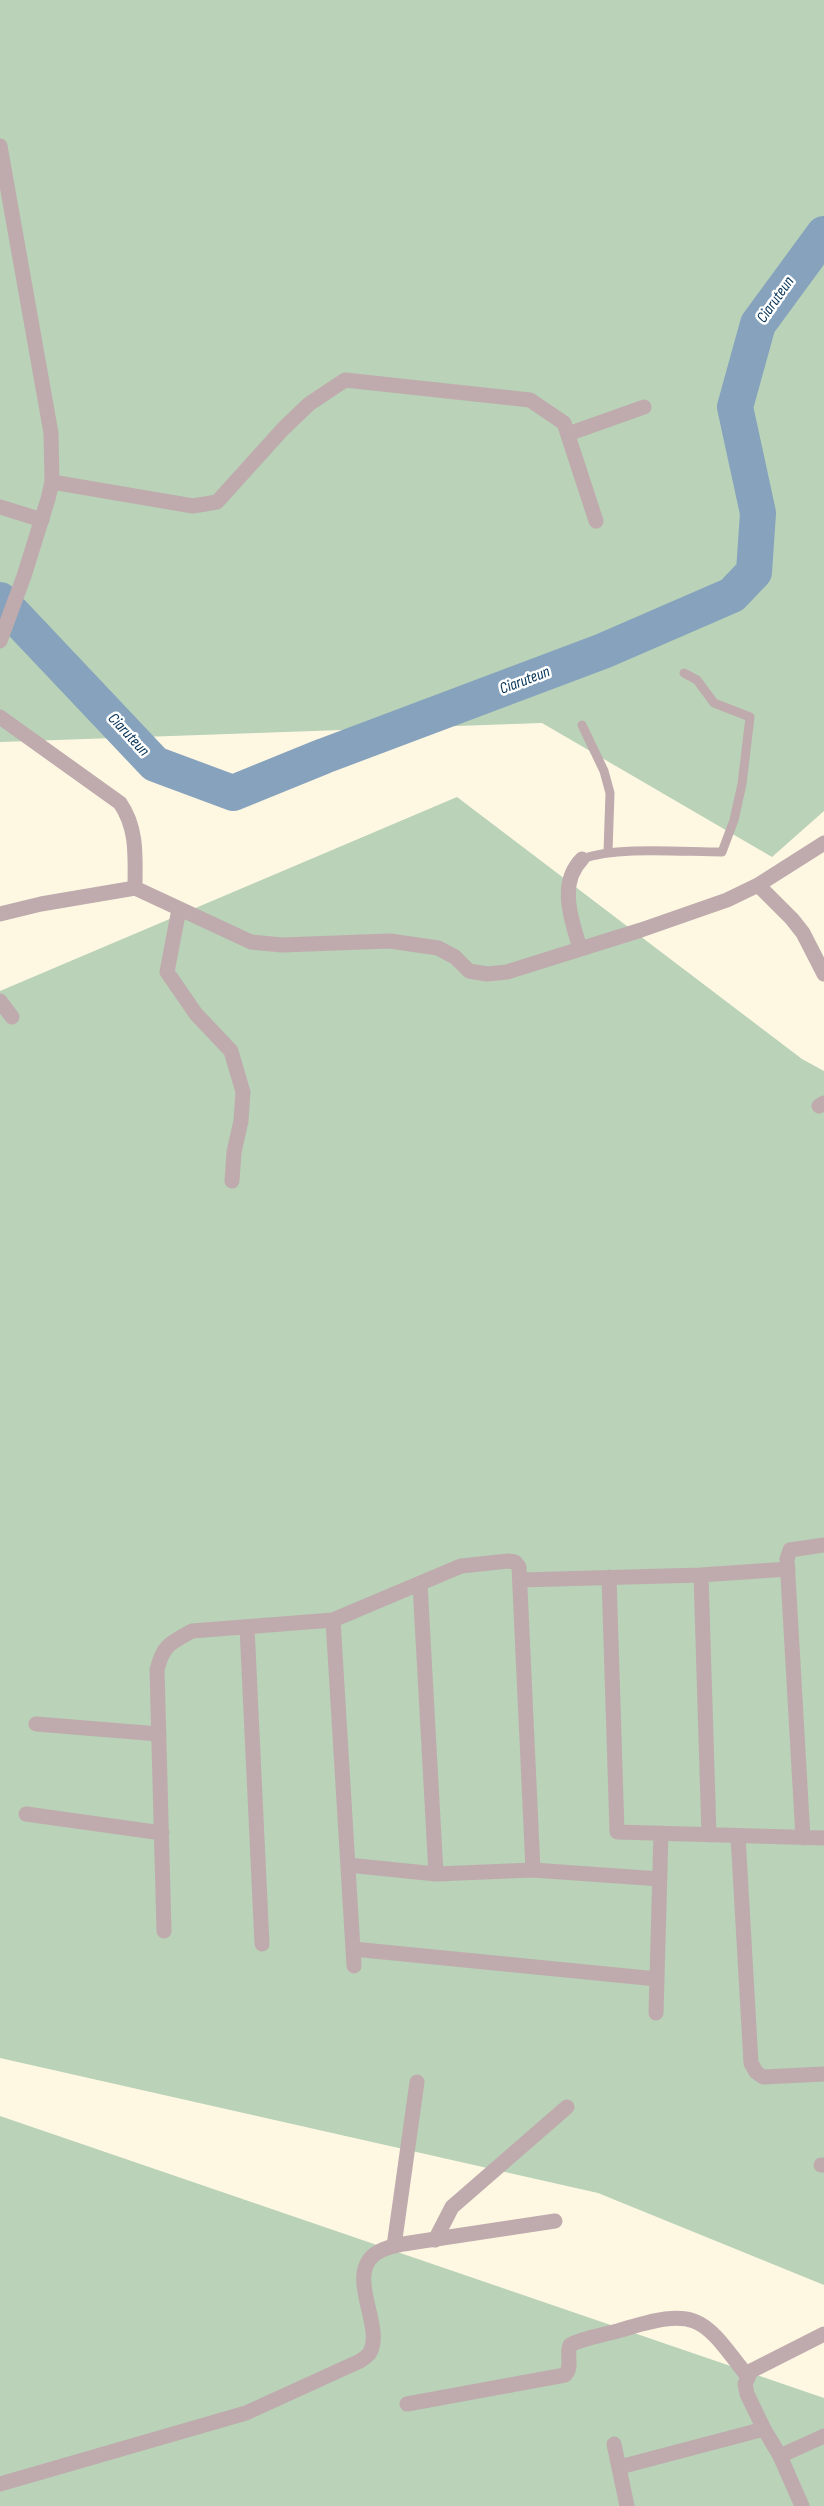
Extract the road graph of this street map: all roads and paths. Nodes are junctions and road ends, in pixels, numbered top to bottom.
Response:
1 (0, 146) edge
2 (644, 407) dead end
3 (568, 434) junction
4 (52, 482) junction
5 (0, 507) edge
6 (42, 520) junction
7 (596, 521) dead end
8 (0, 641) edge
9 (684, 673) dead end
10 (0, 717) edge
11 (582, 725) dead end
12 (824, 843) edge
13 (608, 852) junction
14 (582, 859) joint
15 (758, 885) junction
16 (135, 888) junction
17 (179, 909) junction
18 (0, 914) edge
19 (580, 948) junction
20 (824, 974) edge
21 (0, 1001) edge
22 (12, 1017) dead end
23 (232, 1181) dead end
24 (824, 1545) edge
25 (788, 1569) junction
26 (701, 1575) junction
27 (610, 1577) junction
28 (520, 1580) junction
29 (420, 1584) junction
30 (333, 1620) junction
31 (247, 1627) junction
32 (36, 1724) dead end
33 (159, 1734) junction
34 (26, 1814) dead end
35 (162, 1833) junction
36 (661, 1833) junction
37 (709, 1835) junction
38 (738, 1836) junction
39 (803, 1838) junction
40 (824, 1838) edge
41 (348, 1864) junction
42 (533, 1870) junction
43 (436, 1874) junction
44 (660, 1878) junction
45 (164, 1931) dead end
46 (262, 1944) dead end
47 (353, 1949) junction
48 (354, 1966) dead end
49 (657, 1979) junction
50 (656, 2013) dead end
51 (824, 2074) edge
52 (417, 2082) dead end
53 (567, 2108) dead end
54 (555, 2221) dead end
55 (435, 2240) junction
56 (394, 2246) junction
57 (824, 2334) edge
58 (748, 2377) junction
59 (407, 2404) dead end
60 (764, 2429) junction
61 (824, 2436) edge
62 (614, 2444) dead end
63 (780, 2456) junction
64 (620, 2467) junction
65 (0, 2484) edge
66 (627, 2506) edge
67 (802, 2506) edge

1 - 4 street
2 - 3 street
3 - 4 street
3 - 7 street
4 - 6 street
5 - 6 street
6 - 8 street
9 - 13 lane
10 - 16 street
11 - 13 lane
12 - 15 street
13 - 14 lane
14 - 19 street
15 - 19 street
15 - 20 street
16 - 17 street
16 - 18 street
17 - 19 street
17 - 23 street
21 - 22 street
24 - 25 street
25 - 26 street
25 - 39 street
26 - 27 street
26 - 37 street
27 - 28 street
27 - 36 street
28 - 29 street
28 - 42 street
29 - 30 street
29 - 43 street
30 - 31 street
30 - 41 street
31 - 33 street
31 - 46 street
32 - 33 street
33 - 35 street
34 - 35 street
35 - 45 street
36 - 37 street
36 - 44 street
37 - 38 street
38 - 39 street
38 - 51 street
39 - 40 street
41 - 43 street
41 - 47 street
42 - 43 street
42 - 44 street
44 - 49 street
47 - 48 street
47 - 49 street
49 - 50 street
52 - 56 street
53 - 55 street
54 - 55 street
55 - 56 street
56 - 65 street
57 - 58 street
58 - 59 street
58 - 60 street
60 - 63 street
60 - 64 street
61 - 63 street
62 - 64 street
63 - 67 street
64 - 66 street

